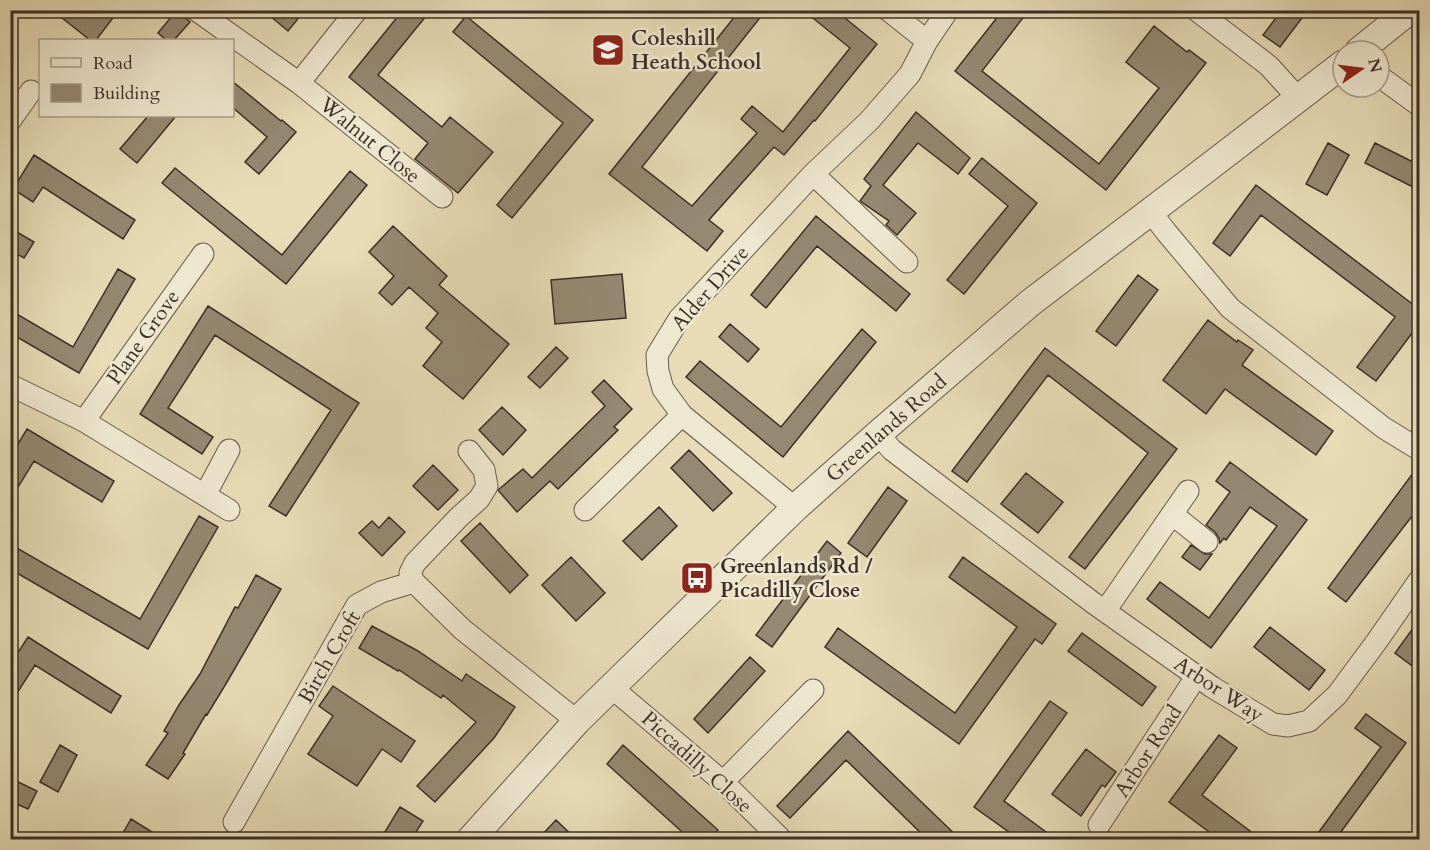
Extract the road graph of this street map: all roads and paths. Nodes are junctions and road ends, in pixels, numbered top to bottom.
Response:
1 (196, 10) edge
2 (357, 10) edge
3 (888, 10) edge
4 (948, 10) edge
5 (1196, 10) edge
6 (1410, 10) edge
7 (1374, 39) edge
8 (927, 41) junction
9 (1331, 73) edge
10 (299, 83) junction
11 (1391, 85) edge
12 (31, 91) dead end
13 (1298, 97) junction
14 (1419, 106) edge
15 (10, 121) edge
16 (813, 174) junction
17 (442, 196) dead end
18 (1150, 211) junction
19 (202, 254) dead end
20 (907, 262) dead end
21 (11, 386) edge
22 (682, 415) junction
23 (84, 421) junction
24 (878, 434) junction
25 (229, 450) dead end
26 (1419, 450) edge
27 (469, 451) dead end
28 (1188, 491) dead end
29 (205, 495) junction
30 (795, 508) junction
31 (229, 510) dead end
32 (585, 510) dead end
33 (1172, 514) junction
34 (1207, 542) dead end
35 (1419, 579) edge
36 (414, 582) junction
37 (1105, 611) junction
38 (1196, 677) junction
39 (612, 687) junction
40 (813, 690) dead end
41 (577, 721) junction
42 (723, 782) junction
43 (234, 822) dead end
44 (1099, 825) dead end
45 (470, 840) edge
46 (782, 840) edge

1 - 10 street, Walnut Close
2 - 10 street, Walnut Close
3 - 8 street
4 - 8 street, Alder Drive
5 - 13 street
6 - 7 street
8 - 16 street, Alder Drive
9 - 13 street, Greenlands Road
10 - 17 street, Walnut Close
11 - 14 street
12 - 15 street
13 - 18 street, Greenlands Road
16 - 20 street
16 - 22 street, Alder Drive
18 - 24 street, Greenlands Road
18 - 26 street
19 - 23 street, Plane Grove
21 - 23 street
22 - 30 street, Alder Drive
22 - 32 street
23 - 29 street
24 - 30 street, Greenlands Road
24 - 37 street, Arbor Way
25 - 29 street
27 - 36 street
28 - 33 street
29 - 31 street
30 - 39 street, Greenlands Road
33 - 34 street
33 - 37 street
35 - 38 street, Arbor Way
36 - 41 street
36 - 43 street, Birch Croft
37 - 38 street, Arbor Way
38 - 44 street, Arbor Road
39 - 41 street, Greenlands Road
39 - 42 street, Piccadilly Close
40 - 42 street
41 - 45 street, Greenlands Road
42 - 46 street, Piccadilly Close

